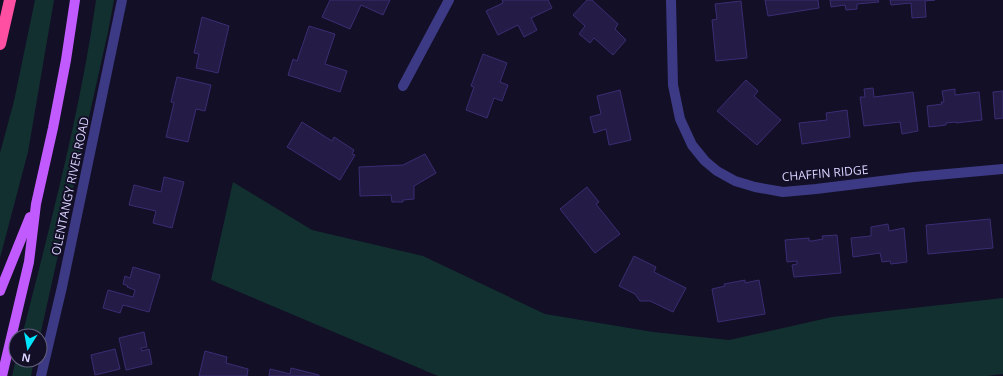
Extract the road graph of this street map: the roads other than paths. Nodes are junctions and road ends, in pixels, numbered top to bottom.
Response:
1 (10, 0) edge
2 (75, 0) edge
3 (122, 0) edge
4 (449, 0) edge
5 (671, 0) edge
6 (0, 44) edge
7 (403, 86) dead end
8 (1003, 169) edge
9 (36, 204) junction
10 (0, 291) edge
11 (2, 376) edge
12 (41, 376) edge

1 - 6 highway
2 - 9 main road
3 - 12 street, OLENTANGY RIVER ROAD
4 - 7 street
5 - 8 street, CHAFFIN RIDGE
9 - 10 main road
9 - 11 main road

